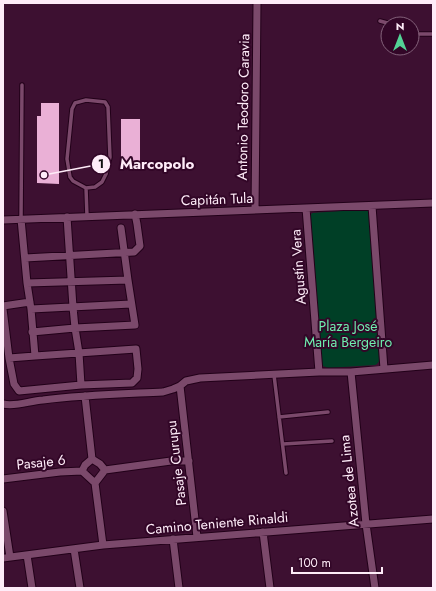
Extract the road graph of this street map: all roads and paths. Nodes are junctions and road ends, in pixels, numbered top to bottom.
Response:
1 (257, 3) edge
2 (420, 34) edge
3 (433, 34) edge
4 (22, 85) dead end
5 (86, 188) junction
6 (433, 203) edge
7 (372, 206) junction
8 (306, 208) junction
9 (255, 210) junction
10 (135, 214) junction
11 (87, 216) junction
12 (67, 217) junction
13 (21, 219) junction
14 (3, 220) edge
15 (121, 228) dead end
16 (125, 253) junction
17 (70, 256) junction
18 (25, 258) junction
19 (128, 280) junction
20 (71, 281) junction
21 (27, 283) junction
22 (131, 304) junction
23 (3, 306) edge
24 (31, 306) junction
25 (73, 307) junction
26 (3, 309) edge
27 (75, 328) junction
28 (32, 332) junction
29 (79, 353) junction
30 (34, 356) junction
31 (9, 358) junction
32 (433, 364) edge
33 (384, 369) junction
34 (319, 372) junction
35 (351, 372) junction
36 (274, 375) junction
37 (81, 385) junction
38 (180, 386) junction
39 (85, 396) junction
40 (3, 404) edge
41 (328, 412) dead end
42 (279, 417) junction
43 (332, 441) dead end
44 (283, 444) junction
45 (92, 459) junction
46 (189, 461) junction
47 (105, 470) junction
48 (82, 471) junction
49 (286, 473) dead end
50 (3, 479) edge
51 (95, 483) junction
52 (3, 511) edge
53 (433, 519) edge
54 (366, 524) junction
55 (263, 532) junction
56 (197, 537) junction
57 (173, 539) junction
58 (103, 545) junction
59 (74, 549) junction
60 (27, 555) junction
61 (6, 558) edge
62 (32, 588) edge
63 (80, 588) edge
64 (179, 588) edge
65 (270, 588) edge
66 (376, 588) edge

1 - 9 street, Antonio Teodoro Caravia
2 - 3 lane
4 - 13 lane
5 - 5 lane
5 - 11 lane
6 - 7 street, Capitán Tula
7 - 8 street, Capitán Tula
7 - 33 street
8 - 9 street, Capitán Tula
8 - 34 street, Agustín Vera
9 - 10 street, Capitán Tula
10 - 11 street, Capitán Tula
10 - 16 street
11 - 12 street, Capitán Tula
12 - 13 street, Capitán Tula
12 - 17 street
13 - 14 street, Capitán Tula
13 - 18 street
15 - 16 street
16 - 17 street
16 - 19 street
17 - 18 street
17 - 20 street
18 - 21 street
19 - 20 street
19 - 22 street
20 - 21 street
20 - 25 street
21 - 24 street
22 - 25 street
22 - 27 street
23 - 24 street
24 - 25 street
24 - 28 street
25 - 27 street
26 - 31 street
27 - 28 street
27 - 29 street
28 - 30 street
29 - 30 street
29 - 37 street
29 - 37 street
30 - 31 street
31 - 37 street
32 - 33 street
33 - 35 street
34 - 35 street
34 - 36 street
35 - 54 street, Azotea de Lima
36 - 38 street
36 - 42 lane
38 - 39 street
38 - 46 street, Pasaje Curupu
39 - 40 street
39 - 45 street
41 - 42 lane
42 - 44 lane
43 - 44 lane
44 - 49 lane
45 - 47 street
45 - 48 street, Pasaje 6
46 - 47 street
46 - 56 street, Pasaje Curupu
47 - 51 street
48 - 50 street, Pasaje 6
48 - 51 street, Pasaje 6
51 - 58 street
52 - 61 street
53 - 54 street, Camino Teniente Rinaldi
54 - 55 street, Camino Teniente Rinaldi
54 - 66 street, Azotea de Lima
55 - 56 street, Camino Teniente Rinaldi
55 - 65 street
56 - 57 street, Camino Teniente Rinaldi
57 - 58 street, Camino Teniente Rinaldi
57 - 64 street
58 - 59 street, Camino Teniente Rinaldi
59 - 60 street, Camino Teniente Rinaldi
59 - 63 street
60 - 61 street, Camino Teniente Rinaldi
60 - 62 street

